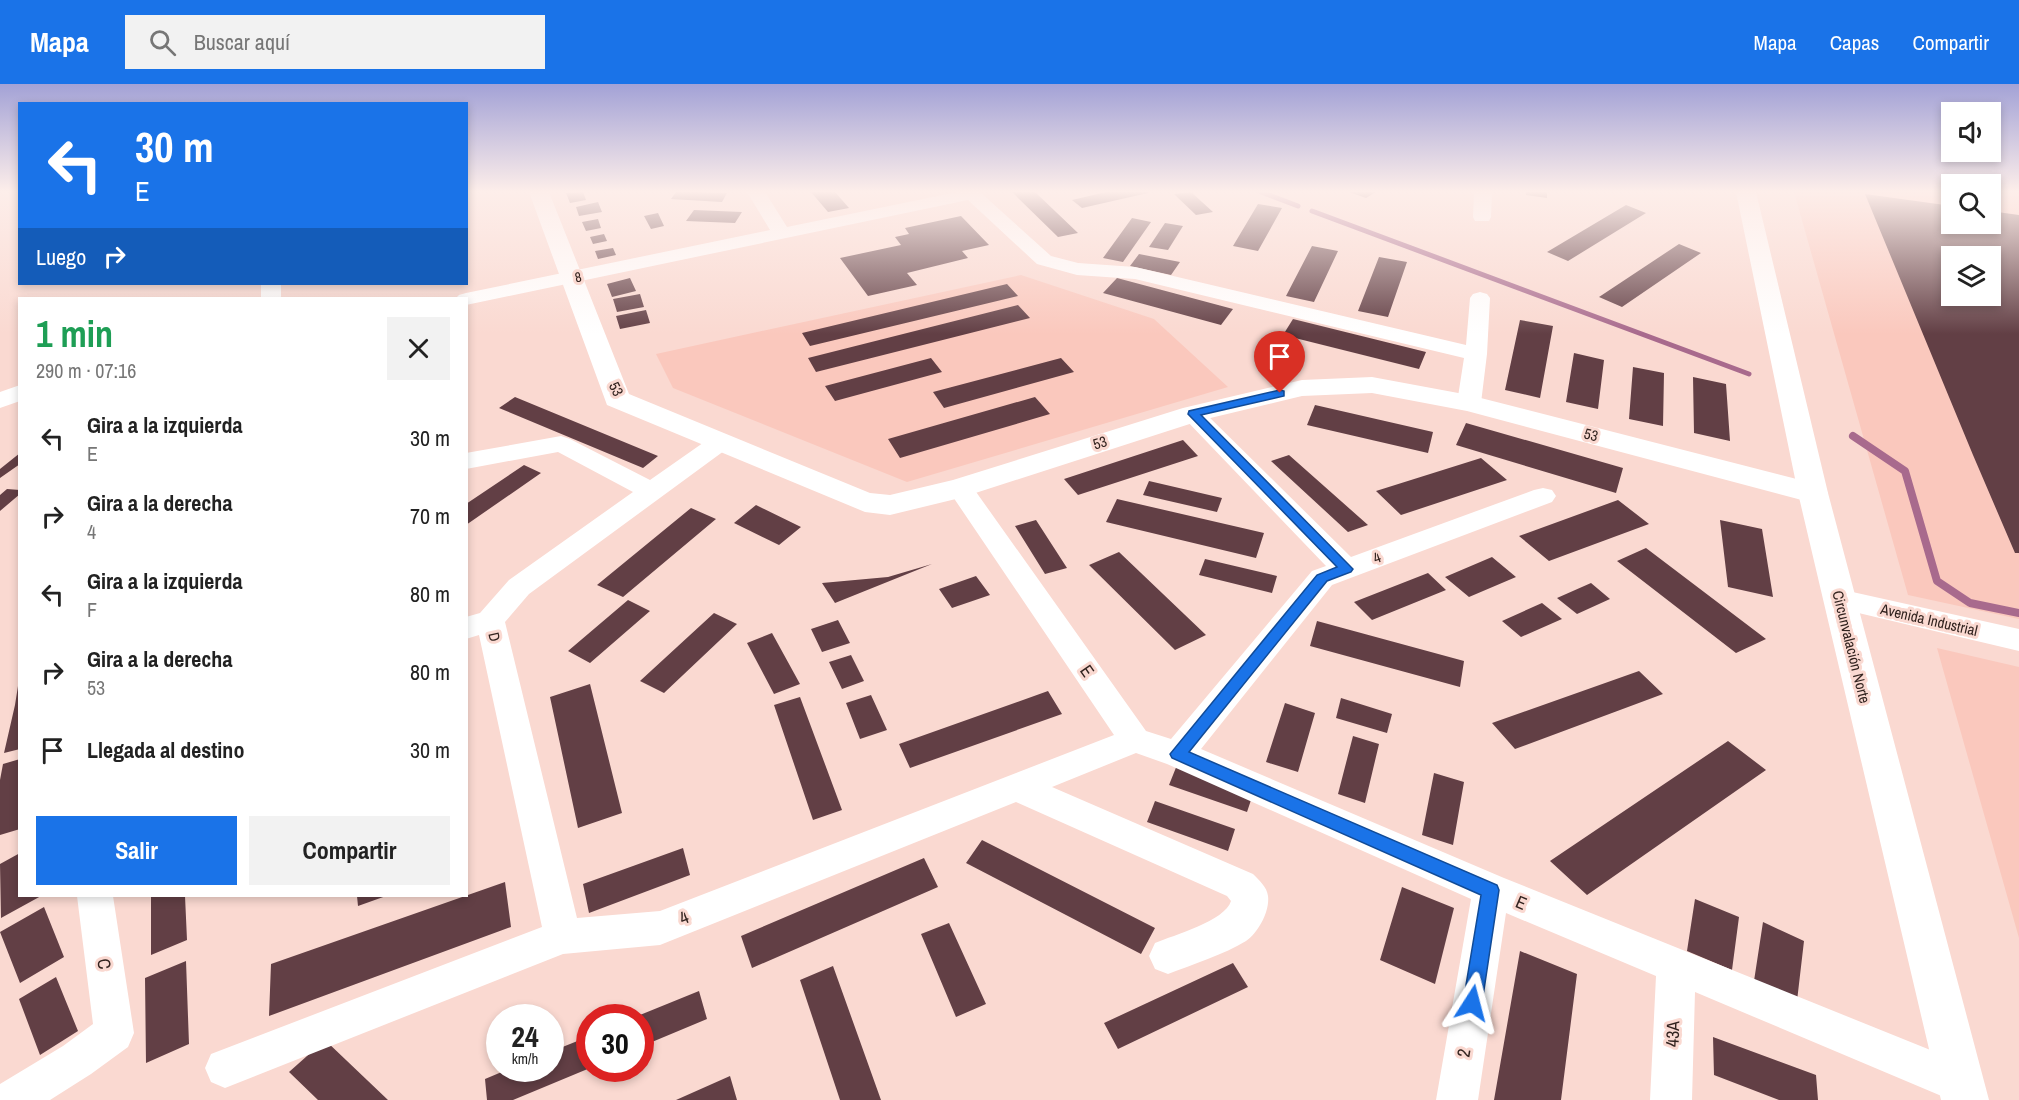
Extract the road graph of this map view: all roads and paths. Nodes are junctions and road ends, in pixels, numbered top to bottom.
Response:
1 (558, 239) edge
2 (761, 239) edge
3 (1022, 239) edge
4 (1757, 239) edge
5 (573, 278) junction
6 (1480, 298) dead end
7 (468, 299) edge
8 (1476, 354) junction
9 (18, 393) edge
10 (0, 401) edge
11 (1469, 403) junction
12 (1193, 414) junction
13 (719, 443) junction
14 (468, 461) edge
15 (960, 488) junction
16 (653, 492) junction
17 (1813, 493) junction
18 (1543, 496) dead end
19 (1346, 569) junction
20 (1839, 600) junction
21 (478, 624) edge
22 (2019, 640) edge
23 (1135, 740) junction
24 (1178, 754) junction
25 (1016, 788) junction
26 (1491, 890) junction
27 (95, 897) edge
28 (563, 937) junction
29 (1168, 956) dead end
30 (1676, 968) junction
31 (225, 1068) dead end
32 (1962, 1092) edge
33 (1453, 1097) edge
34 (12, 1100) edge
35 (1671, 1100) edge

1 - 5 street, 53
2 - 5 street, 8
3 - 8 street
4 - 17 street, Circunvalación Norte
5 - 7 street, 8
5 - 13 street, 53
6 - 8 street
8 - 11 street
9 - 10 street
11 - 12 street, 53
11 - 17 street, 53
12 - 15 street, 53
12 - 19 street
13 - 15 street, 53
13 - 16 street, D
14 - 16 street
15 - 23 street, E
16 - 21 street, D
17 - 20 street, Circunvalación Norte
18 - 19 street, 4
19 - 24 street, 4
20 - 22 street, Avenida Industrial
20 - 32 street, Circunvalación Norte
21 - 28 street, D
23 - 24 street, E
23 - 25 street, 4
24 - 26 street, E
25 - 28 street, 4
25 - 29 street
26 - 30 street, E
26 - 33 street, 2
27 - 34 street, C
28 - 31 street, 4
30 - 32 street, E
30 - 35 street, 43A

